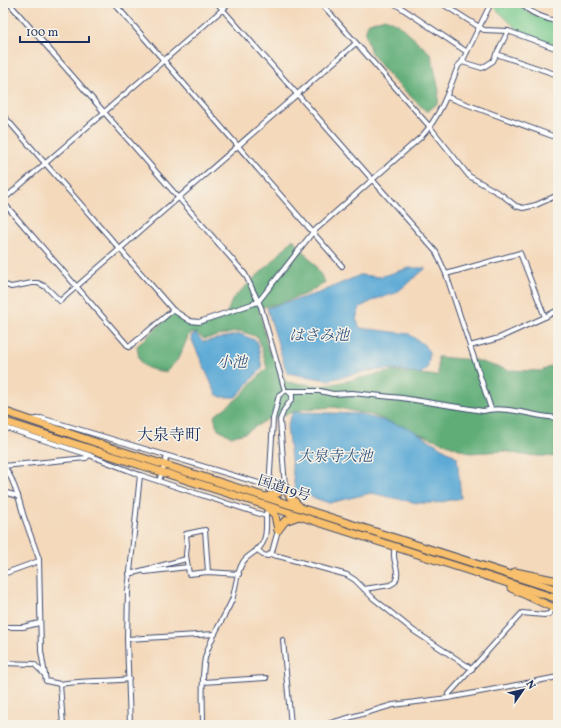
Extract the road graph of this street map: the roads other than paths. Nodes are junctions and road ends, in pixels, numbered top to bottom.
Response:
1 (9, 3) edge
2 (114, 3) edge
3 (218, 3) edge
4 (230, 3) edge
5 (321, 3) edge
6 (394, 3) edge
7 (441, 3) edge
8 (489, 3) edge
9 (521, 3) edge
10 (223, 9) junction
11 (558, 22) edge
12 (479, 28) junction
13 (508, 31) junction
14 (356, 43) junction
15 (558, 49) edge
16 (467, 52) junction
17 (496, 54) junction
18 (164, 60) junction
19 (462, 62) junction
20 (558, 75) edge
21 (297, 94) junction
22 (447, 97) junction
23 (104, 112) junction
24 (3, 114) edge
25 (430, 126) junction
26 (558, 138) edge
27 (238, 146) junction
28 (46, 164) junction
29 (372, 181) junction
30 (558, 195) edge
31 (178, 198) junction
32 (3, 201) edge
33 (313, 232) junction
34 (119, 249) junction
35 (342, 266) dead end
36 (446, 274) junction
37 (3, 284) edge
38 (77, 287) junction
39 (258, 302) junction
40 (173, 310) junction
41 (558, 310) edge
42 (545, 317) junction
43 (470, 346) junction
44 (287, 391) junction
45 (491, 409) junction
46 (3, 411) edge
47 (558, 418) edge
48 (31, 420) junction
49 (3, 421) edge
50 (3, 427) edge
51 (89, 455) junction
52 (167, 456) junction
53 (4, 465) edge
54 (164, 465) junction
55 (162, 472) junction
56 (140, 475) junction
57 (159, 481) junction
58 (285, 487) junction
59 (268, 491) junction
60 (3, 492) edge
61 (18, 496) junction
62 (264, 505) junction
63 (302, 509) junction
64 (299, 516) junction
65 (278, 530) junction
66 (395, 547) junction
67 (257, 549) junction
68 (270, 553) junction
69 (186, 558) junction
70 (39, 561) junction
71 (188, 567) junction
72 (208, 572) junction
73 (3, 574) edge
74 (129, 574) junction
75 (239, 574) junction
76 (505, 574) junction
77 (502, 581) junction
78 (558, 581) edge
79 (364, 589) junction
80 (558, 590) edge
81 (558, 599) edge
82 (556, 609) edge
83 (39, 623) junction
84 (3, 627) edge
85 (215, 634) junction
86 (127, 639) junction
87 (283, 640) dead end
88 (3, 663) edge
89 (472, 669) junction
90 (45, 675) junction
91 (558, 677) edge
92 (266, 678) dead end
93 (129, 680) junction
94 (203, 682) junction
95 (60, 684) junction
96 (448, 698) junction
97 (63, 725) edge
98 (130, 725) edge
99 (204, 725) edge
100 (291, 725) edge
101 (324, 725) edge

1 - 23 street
2 - 18 street
3 - 10 street
4 - 10 street
5 - 14 street
6 - 16 street
7 - 12 street
8 - 12 street
9 - 11 street
10 - 18 street
10 - 21 street
12 - 13 street
12 - 16 street
13 - 15 street
13 - 17 street
14 - 21 street
14 - 25 street
16 - 19 street
17 - 19 street
17 - 20 street
18 - 23 street
18 - 27 street
19 - 22 street
21 - 27 street
21 - 29 street
22 - 25 street
22 - 26 street
23 - 28 street
23 - 31 street
24 - 28 street
25 - 29 street
25 - 30 street
27 - 31 street
27 - 33 street
28 - 32 street
28 - 34 street
29 - 33 street
29 - 36 street
31 - 34 street
31 - 39 street
32 - 38 street
33 - 35 street
33 - 39 street
34 - 38 street
34 - 40 street
36 - 42 street
36 - 43 street
37 - 38 street
38 - 40 street
39 - 40 street
39 - 44 street
41 - 42 street
42 - 43 street
43 - 45 street
44 - 45 street
44 - 58 street
44 - 59 street
45 - 47 street
46 - 48 highway, 国道19号
48 - 52 street
48 - 54 highway, 国道19号
49 - 55 highway, 国道19号
50 - 51 street
51 - 53 street
51 - 56 street
52 - 54 street
52 - 59 street
53 - 61 street
54 - 55 street
54 - 59 highway, 国道19号
55 - 57 street
55 - 62 highway, 国道19号
56 - 57 street
56 - 74 street
57 - 67 street
58 - 59 highway
58 - 63 highway
59 - 63 highway, 国道19号
60 - 61 street
61 - 70 street
62 - 64 highway, 国道19号
62 - 65 highway
63 - 76 highway, 国道19号
64 - 65 highway
64 - 66 highway, 国道19号
65 - 68 street
66 - 77 highway, 国道19号
66 - 79 street
67 - 68 street
67 - 75 street
68 - 79 street
69 - 71 street
69 - 72 street
69 - 74 street
70 - 73 street
70 - 83 street
71 - 72 street
71 - 74 street
72 - 75 street
74 - 86 street
75 - 85 street
76 - 78 highway
76 - 80 highway, 国道19号
77 - 81 highway, 国道19号
77 - 82 highway
79 - 89 street
82 - 89 street
83 - 84 street
83 - 90 street
85 - 86 street
85 - 94 street
86 - 93 street
87 - 100 street
88 - 90 street
89 - 96 street
90 - 95 street
91 - 96 street
92 - 94 street
93 - 95 street
93 - 98 street
94 - 99 street
95 - 97 street
96 - 101 street

